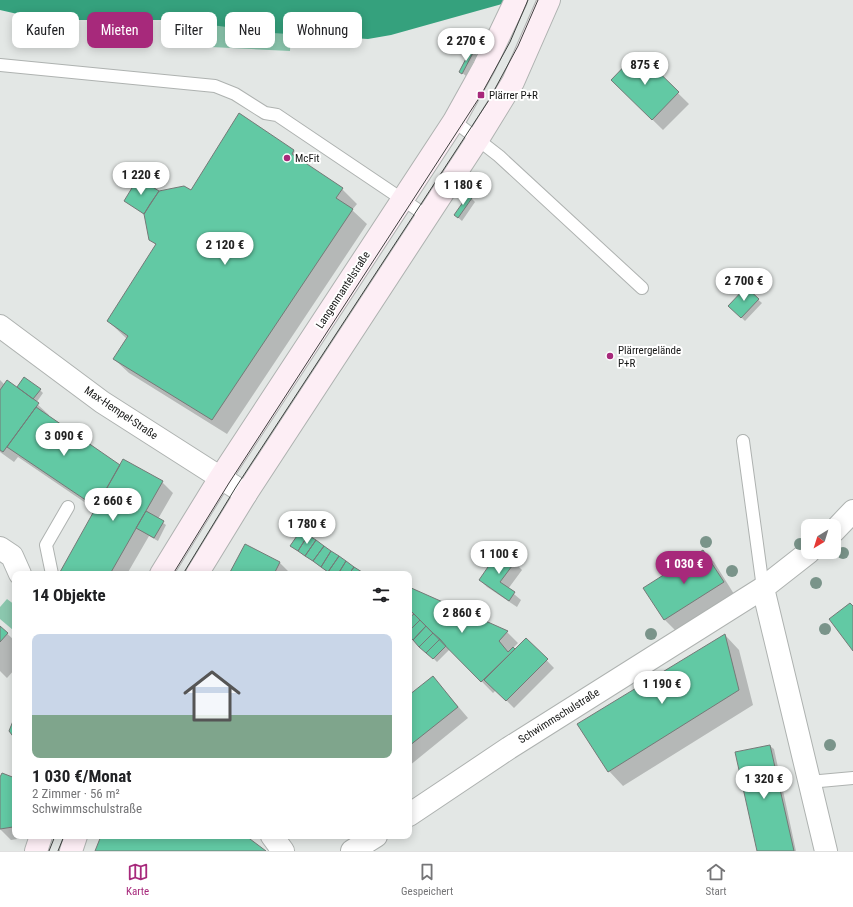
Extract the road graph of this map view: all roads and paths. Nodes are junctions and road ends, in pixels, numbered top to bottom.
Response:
1 (549, 0) edge
2 (515, 1) edge
3 (0, 65) edge
4 (454, 121) junction
5 (478, 139) junction
6 (402, 200) junction
7 (427, 216) junction
8 (642, 288) dead end
9 (0, 326) edge
10 (743, 441) dead end
11 (220, 478) junction
12 (246, 494) junction
13 (68, 507) dead end
14 (853, 511) edge
15 (841, 524) edge
16 (801, 558) edge
17 (51, 571) edge
18 (163, 571) edge
19 (199, 571) edge
20 (763, 588) junction
21 (853, 778) edge
22 (809, 782) junction
23 (412, 813) edge
24 (40, 839) edge
25 (75, 839) edge
26 (274, 839) edge
27 (371, 839) edge
28 (36, 851) edge
29 (71, 851) edge
30 (283, 851) edge
31 (352, 851) edge
32 (826, 851) edge

1 - 5 main road
2 - 4 main road, Langenmantelstraße
3 - 6 lane
4 - 5 lane
4 - 6 main road, Langenmantelstraße
5 - 7 main road
5 - 8 lane
6 - 7 lane
6 - 11 main road, Langenmantelstraße
7 - 12 main road
9 - 11 street, Max-Hempel-Straße
10 - 20 lane
11 - 12 street, Max-Hempel-Straße
11 - 18 main road, Langenmantelstraße
12 - 19 main road
13 - 17 lane
14 - 15 street
16 - 20 street, Schwimmschulstraße
20 - 22 street
20 - 23 street, Schwimmschulstraße
21 - 22 lane
22 - 32 street
24 - 28 main road
25 - 29 main road
26 - 30 street
27 - 31 street

